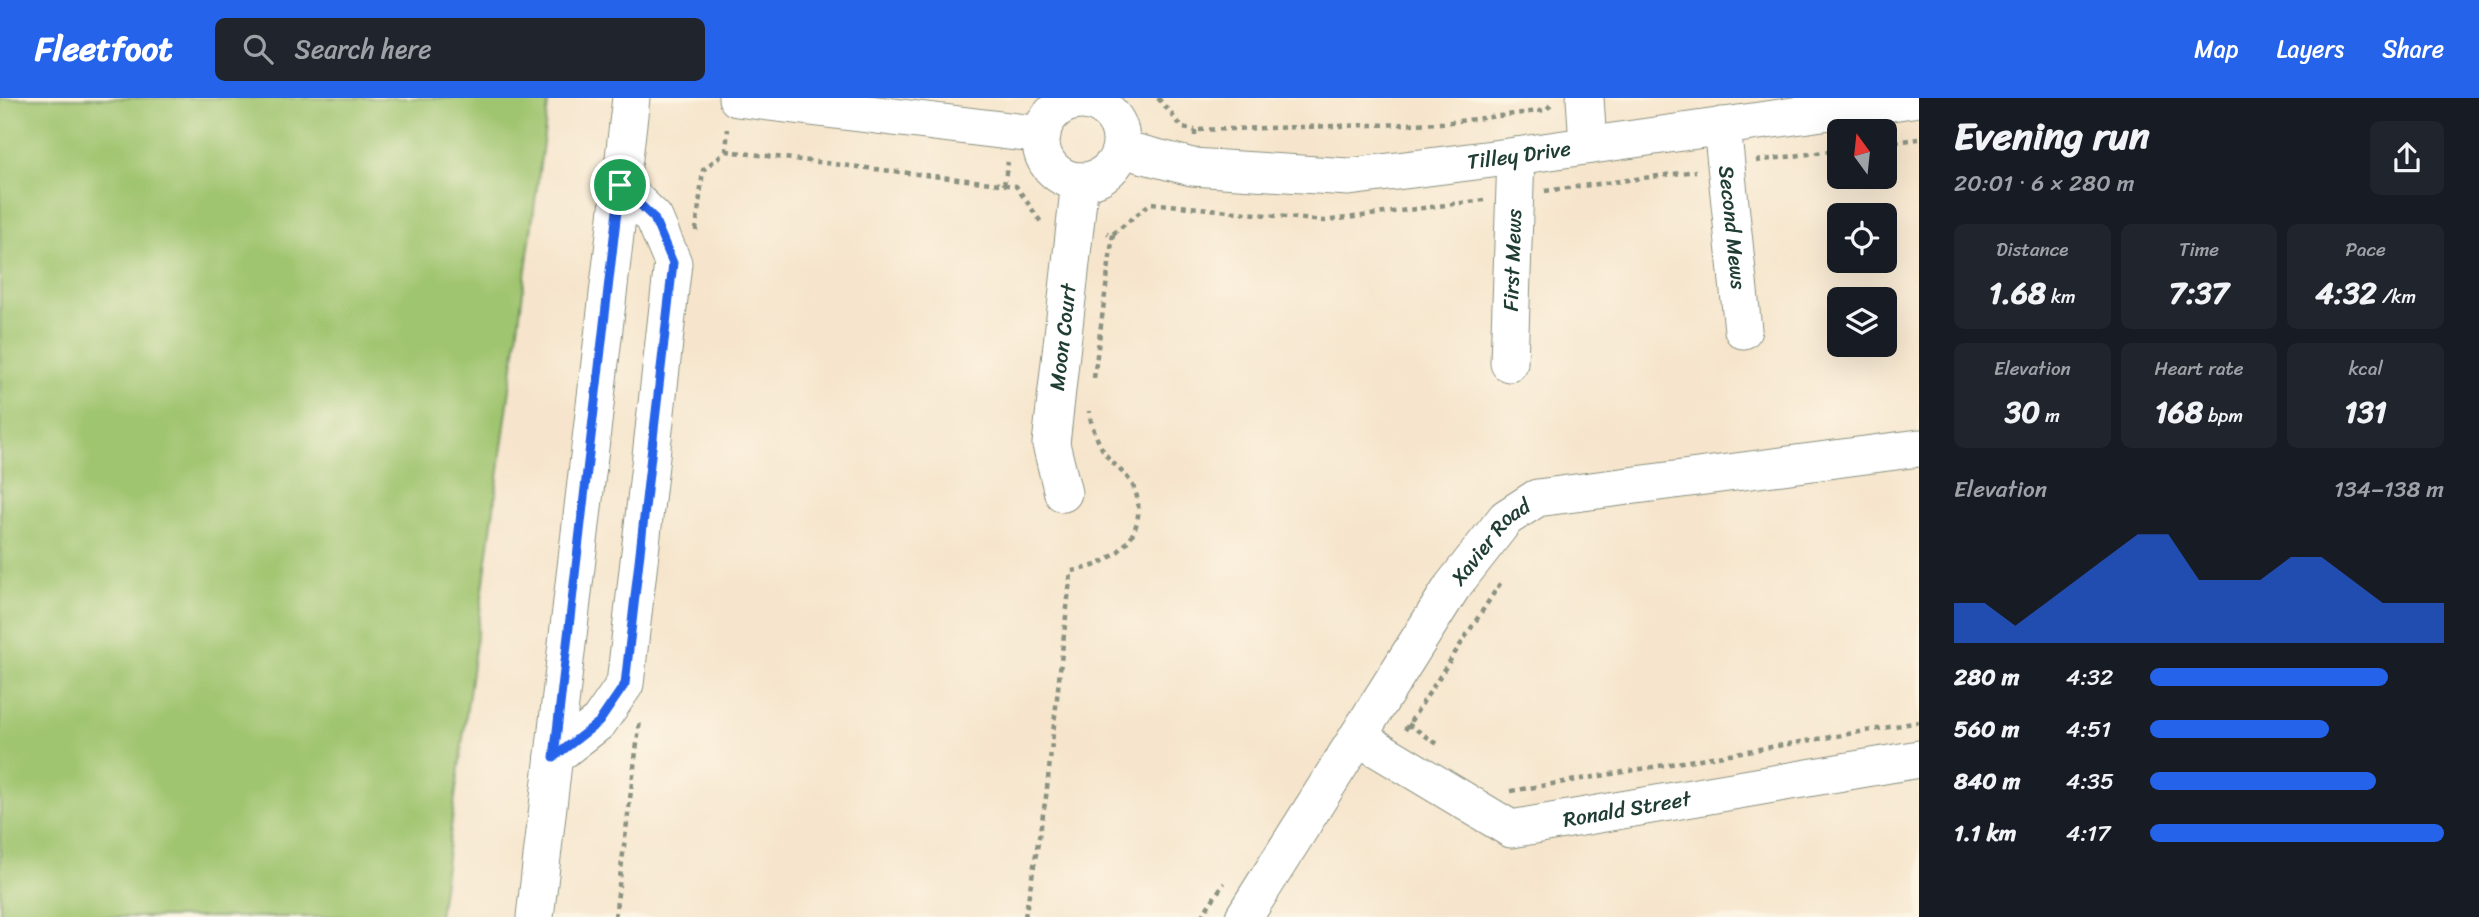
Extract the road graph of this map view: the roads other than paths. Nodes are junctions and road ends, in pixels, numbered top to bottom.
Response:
1 (631, 98) edge
2 (737, 98) edge
3 (1585, 98) edge
4 (1919, 98) edge
5 (1094, 100) edge
6 (1722, 126) junction
7 (1042, 135) junction
8 (1588, 144) junction
9 (1121, 149) junction
10 (1516, 156) junction
11 (1080, 181) junction
12 (620, 185) junction
13 (1744, 330) dead end
14 (1508, 363) dead end
15 (1919, 448) edge
16 (1063, 493) dead end
17 (1358, 737) junction
18 (554, 757) junction
19 (1919, 759) edge
20 (535, 917) edge
21 (1244, 917) edge

1 - 12 street
2 - 7 street
3 - 8 street
4 - 6 street, Tilley Drive
5 - 7 street
5 - 9 street
6 - 8 street, Tilley Drive
6 - 13 street, Second Mews
7 - 11 street
8 - 10 street, Tilley Drive
9 - 10 street, Tilley Drive
9 - 11 street
10 - 14 street, First Mews
11 - 16 street, Moon Court
12 - 18 street
12 - 18 street
15 - 17 street, Xavier Road
17 - 19 street, Ronald Street
17 - 21 street, Xavier Road
18 - 20 street

